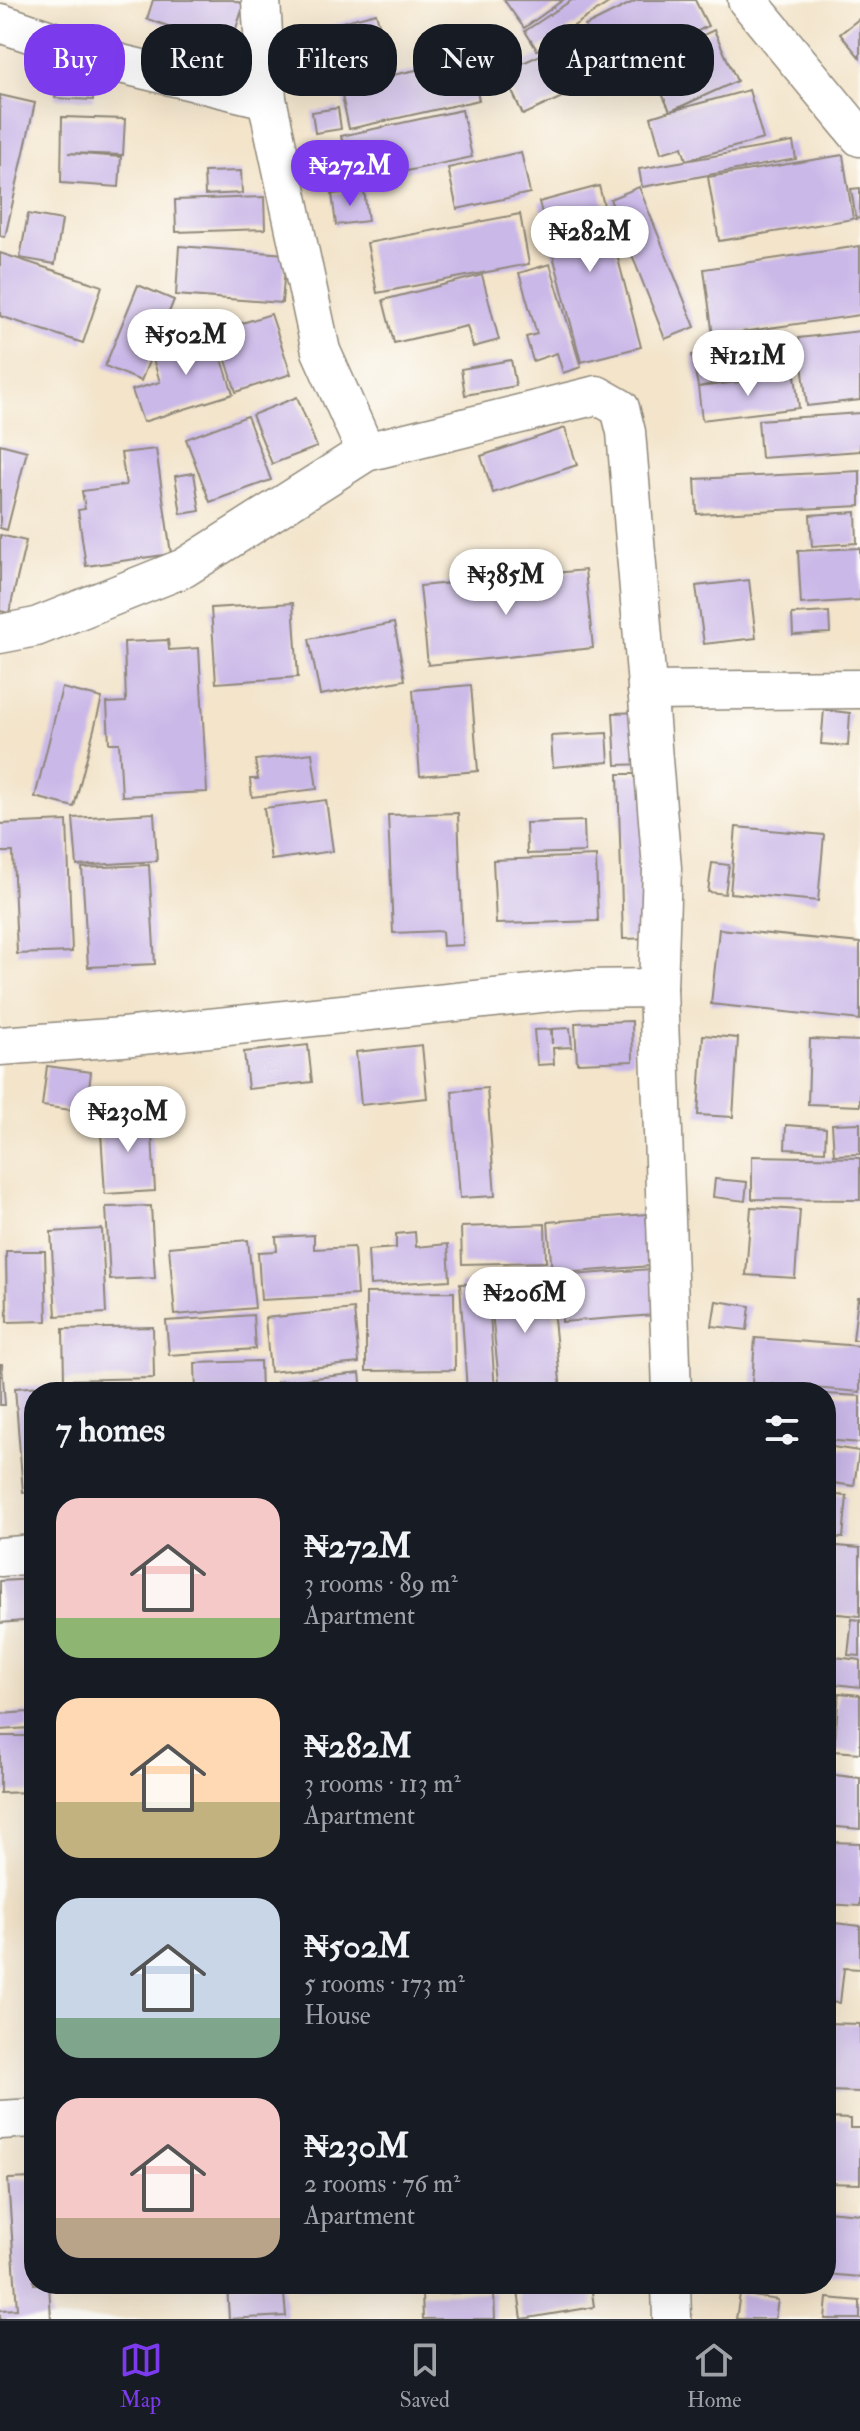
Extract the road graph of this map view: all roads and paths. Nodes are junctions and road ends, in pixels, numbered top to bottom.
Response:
1 (261, 0) edge
2 (747, 0) edge
3 (0, 23) edge
4 (267, 99) junction
5 (860, 137) edge
6 (366, 452) junction
7 (0, 634) edge
8 (860, 689) edge
9 (647, 691) junction
10 (658, 988) junction
11 (0, 1046) edge
12 (672, 1382) edge
13 (24, 1555) edge
14 (0, 1557) edge
15 (24, 2119) edge
16 (0, 2120) edge
17 (671, 2294) edge
18 (672, 2319) edge

1 - 4 street
2 - 5 street
3 - 4 street
4 - 6 street
6 - 7 street
6 - 9 street
8 - 9 street
9 - 10 street
10 - 11 street
10 - 12 street
13 - 14 street
15 - 16 street
17 - 18 street

